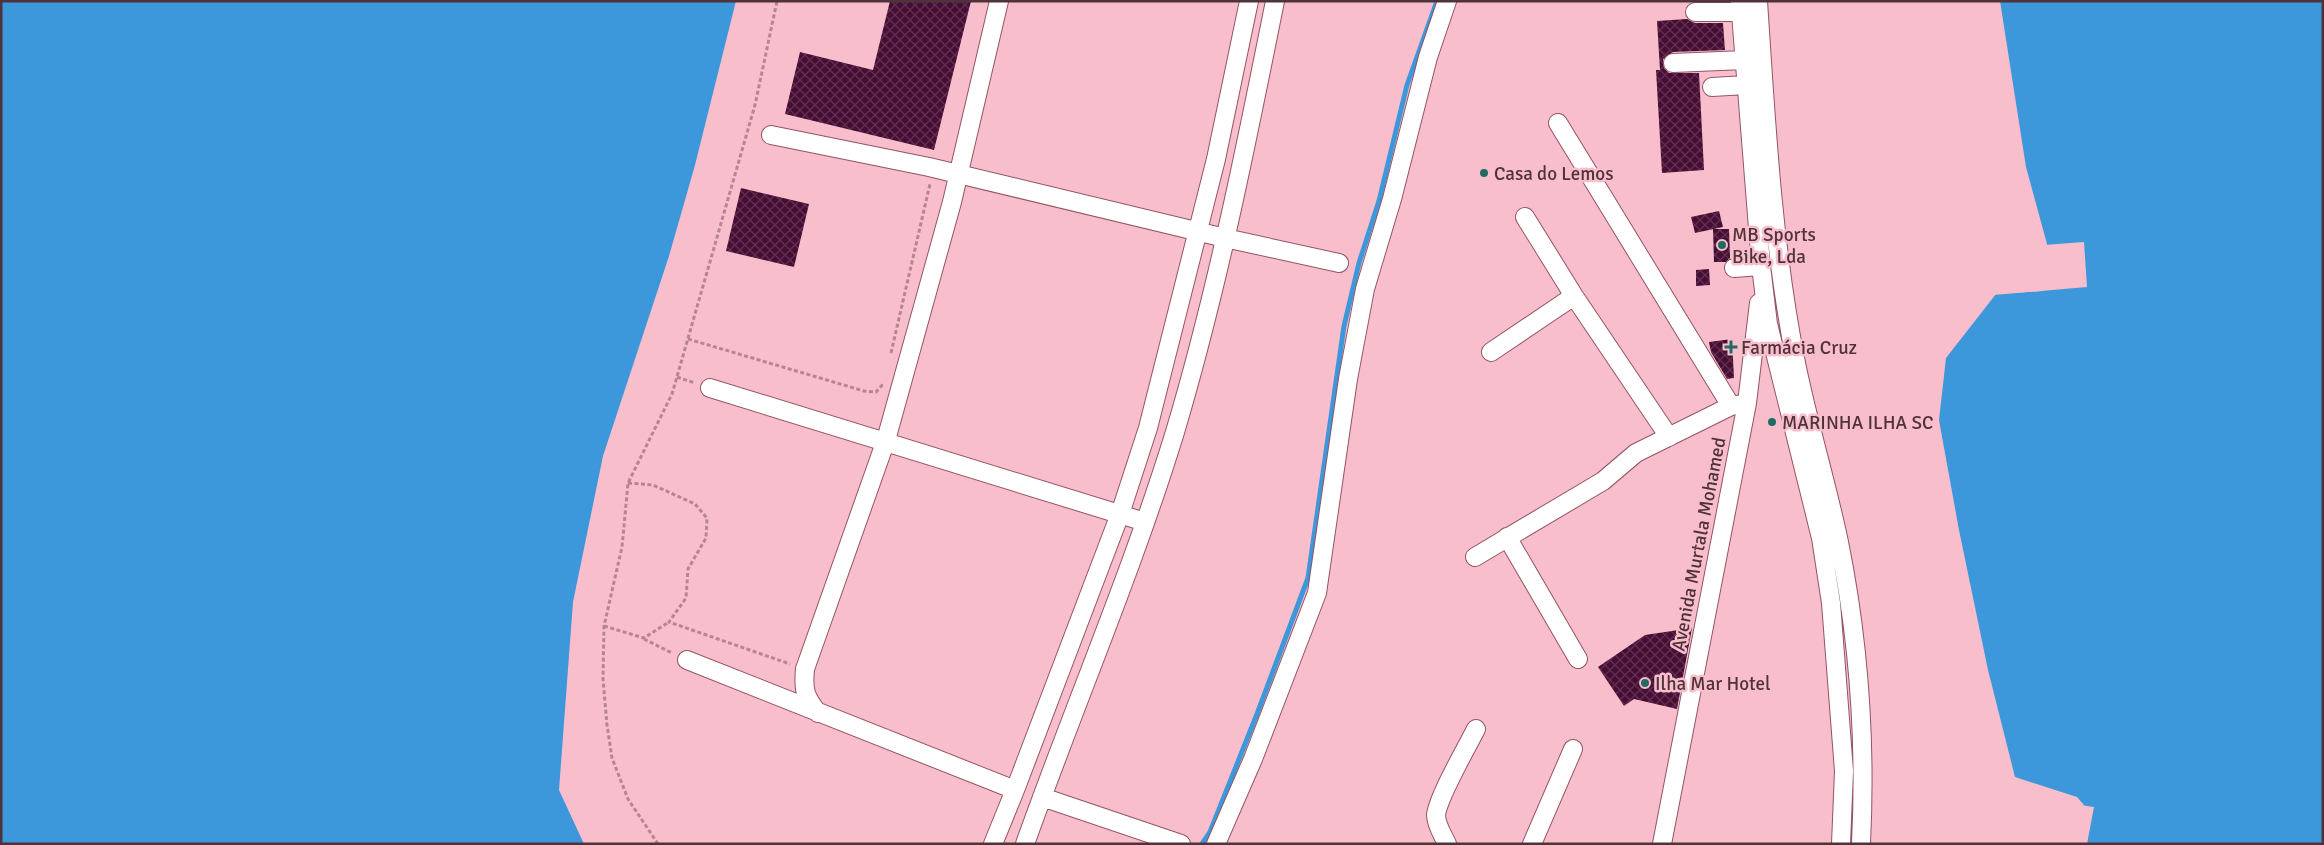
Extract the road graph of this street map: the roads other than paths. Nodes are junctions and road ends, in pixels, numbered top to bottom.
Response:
1 (999, 1) edge
2 (1249, 1) edge
3 (1275, 1) edge
4 (1447, 1) edge
5 (1758, 1) edge
6 (1741, 7) edge
7 (1695, 12) dead end
8 (1744, 60) junction
9 (1673, 63) dead end
10 (1746, 85) junction
11 (1712, 88) dead end
12 (1558, 123) dead end
13 (771, 135) dead end
14 (959, 174) junction
15 (1526, 217) dead end
16 (1198, 231) junction
17 (1225, 238) junction
18 (1339, 262) dead end
19 (1734, 268) dead end
20 (1761, 273) junction
21 (1574, 296) junction
22 (1491, 352) dead end
23 (710, 388) dead end
24 (1739, 405) junction
25 (1669, 437) junction
26 (886, 440) junction
27 (1120, 514) junction
28 (1146, 522) junction
29 (1507, 537) junction
30 (1474, 556) dead end
31 (1578, 659) dead end
32 (687, 660) road end
33 (818, 713) junction
34 (1476, 729) dead end
35 (1573, 749) dead end
36 (1015, 790) junction
37 (1042, 797) junction
38 (993, 844) edge
39 (1025, 844) edge
40 (1181, 844) edge
41 (1216, 844) edge
42 (1447, 844) edge
43 (1532, 844) edge
44 (1662, 844) edge
45 (1841, 844) edge
46 (1860, 844) edge

1 - 14 street
2 - 16 street
3 - 17 street
4 - 41 street
5 - 46 street
6 - 7 street
6 - 8 street, Avenida Murtala Mohamed
8 - 9 street
8 - 10 street, Avenida Murtala Mohamed
10 - 11 street
10 - 20 street, Avenida Murtala Mohamed
12 - 24 street
13 - 14 street
14 - 16 street
14 - 26 street
15 - 21 street
16 - 17 street
16 - 27 street
17 - 18 street
17 - 28 street
19 - 20 street
20 - 24 street, Avenida Murtala Mohamed
20 - 45 street, Avenida Murtala Mohamed
21 - 22 street
21 - 25 street
23 - 26 street
24 - 25 street
24 - 44 street, Avenida Murtala Mohamed
25 - 29 street
26 - 27 street
26 - 33 street
27 - 28 street
27 - 36 street
28 - 37 street
29 - 30 street
29 - 31 street
32 - 33 street
33 - 36 street
34 - 42 street
35 - 43 street
36 - 38 street
37 - 39 street
37 - 40 street

